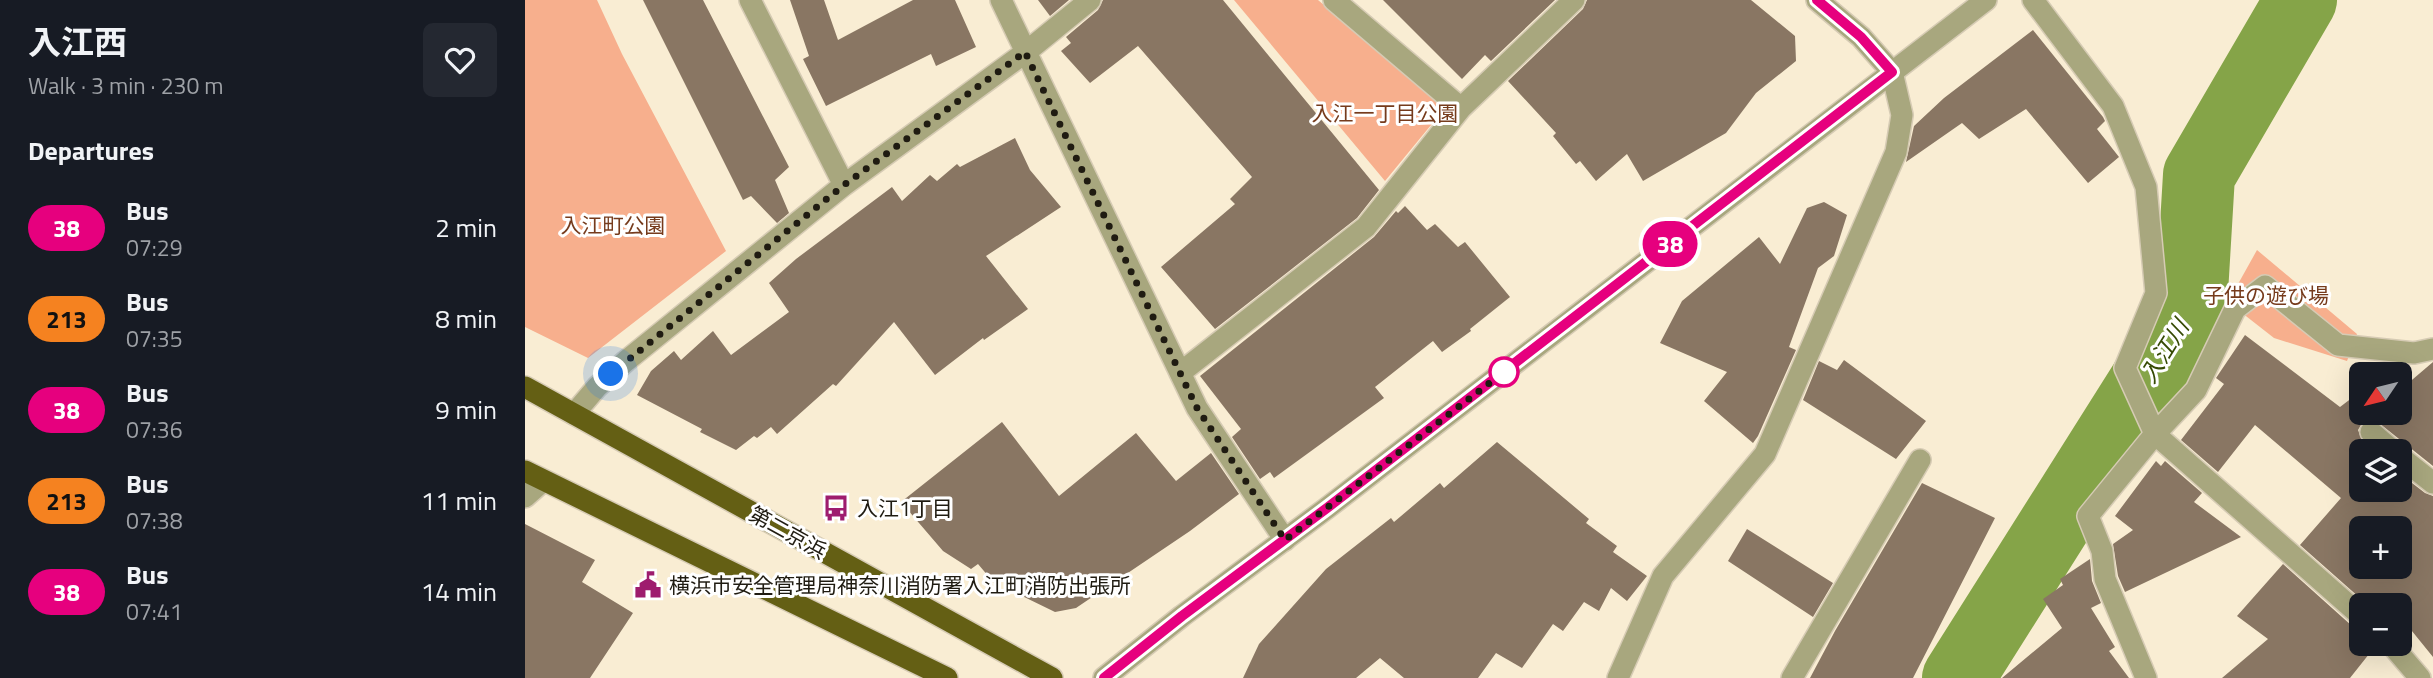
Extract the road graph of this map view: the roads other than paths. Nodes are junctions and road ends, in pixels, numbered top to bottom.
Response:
1 (750, 0) edge
2 (1001, 0) edge
3 (1090, 0) edge
4 (1334, 0) edge
5 (1574, 0) edge
6 (1817, 0) edge
7 (1986, 0) edge
8 (2033, 0) edge
9 (1025, 52) junction
10 (1892, 72) junction
11 (1461, 108) junction
12 (844, 185) junction
13 (2433, 349) edge
14 (1179, 373) junction
15 (525, 387) edge
16 (574, 414) junction
17 (2371, 432) dead end
18 (2155, 434) junction
19 (2379, 439) edge
20 (1920, 460) dead end
21 (2412, 467) edge
22 (534, 476) edge
23 (2433, 484) edge
24 (525, 497) edge
25 (1285, 540) junction
26 (2349, 605) edge
27 (2401, 656) edge
28 (947, 678) edge
29 (1052, 678) edge
30 (1104, 678) edge
31 (1618, 678) edge
32 (1792, 678) edge
33 (2146, 678) edge
34 (2420, 678) edge

1 - 12 street
2 - 9 street
3 - 9 street
4 - 11 street
5 - 11 street
6 - 10 street
7 - 10 street
8 - 18 street
9 - 12 street
9 - 14 street
10 - 25 street
10 - 31 street
11 - 14 street
12 - 16 street
13 - 18 street
14 - 25 street
15 - 16 highway, 第二京浜
16 - 29 highway, 第二京浜
17 - 19 street
18 - 26 street
18 - 33 street
20 - 32 street
21 - 23 street
22 - 24 street
22 - 28 highway
25 - 30 street
27 - 34 street

